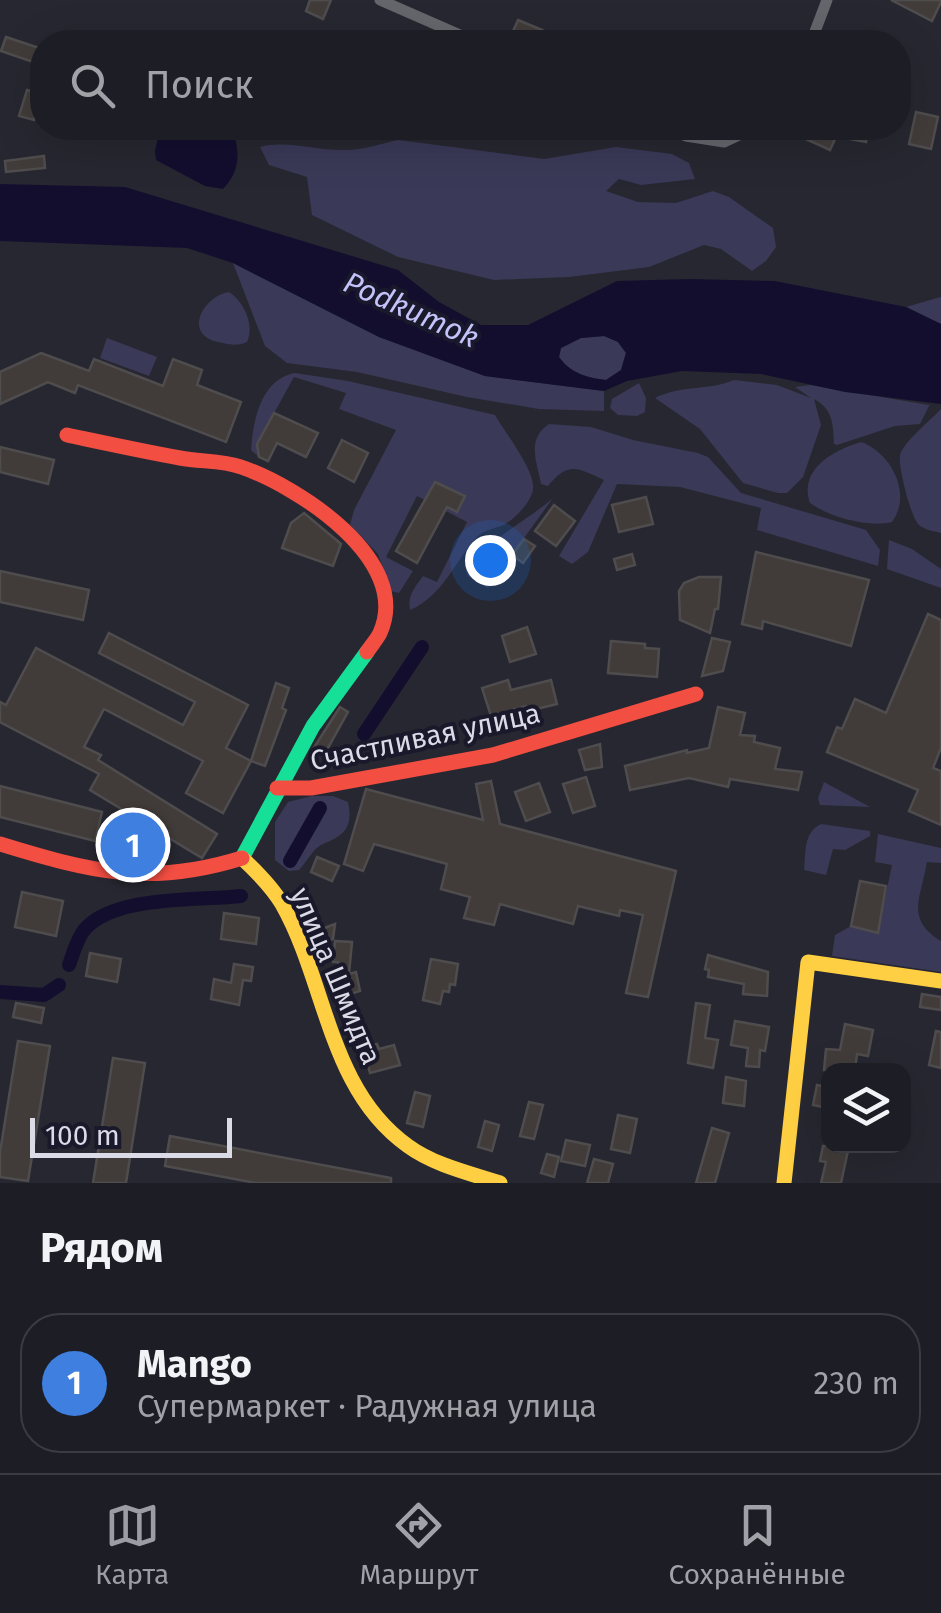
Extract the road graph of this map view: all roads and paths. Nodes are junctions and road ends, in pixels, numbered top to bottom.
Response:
1 (380, 0) edge
2 (827, 0) edge
3 (449, 30) edge
4 (816, 30) edge
5 (67, 435) dead end
6 (696, 694) dead end
7 (278, 788) junction
8 (0, 844) edge
9 (242, 858) junction
10 (941, 981) edge
11 (500, 1183) edge
12 (784, 1183) edge

1 - 3 street
2 - 4 street
5 - 7 street
6 - 7 street, Счастливая улица
7 - 9 street
8 - 9 street
9 - 11 street, улица Шмидта
10 - 12 street

